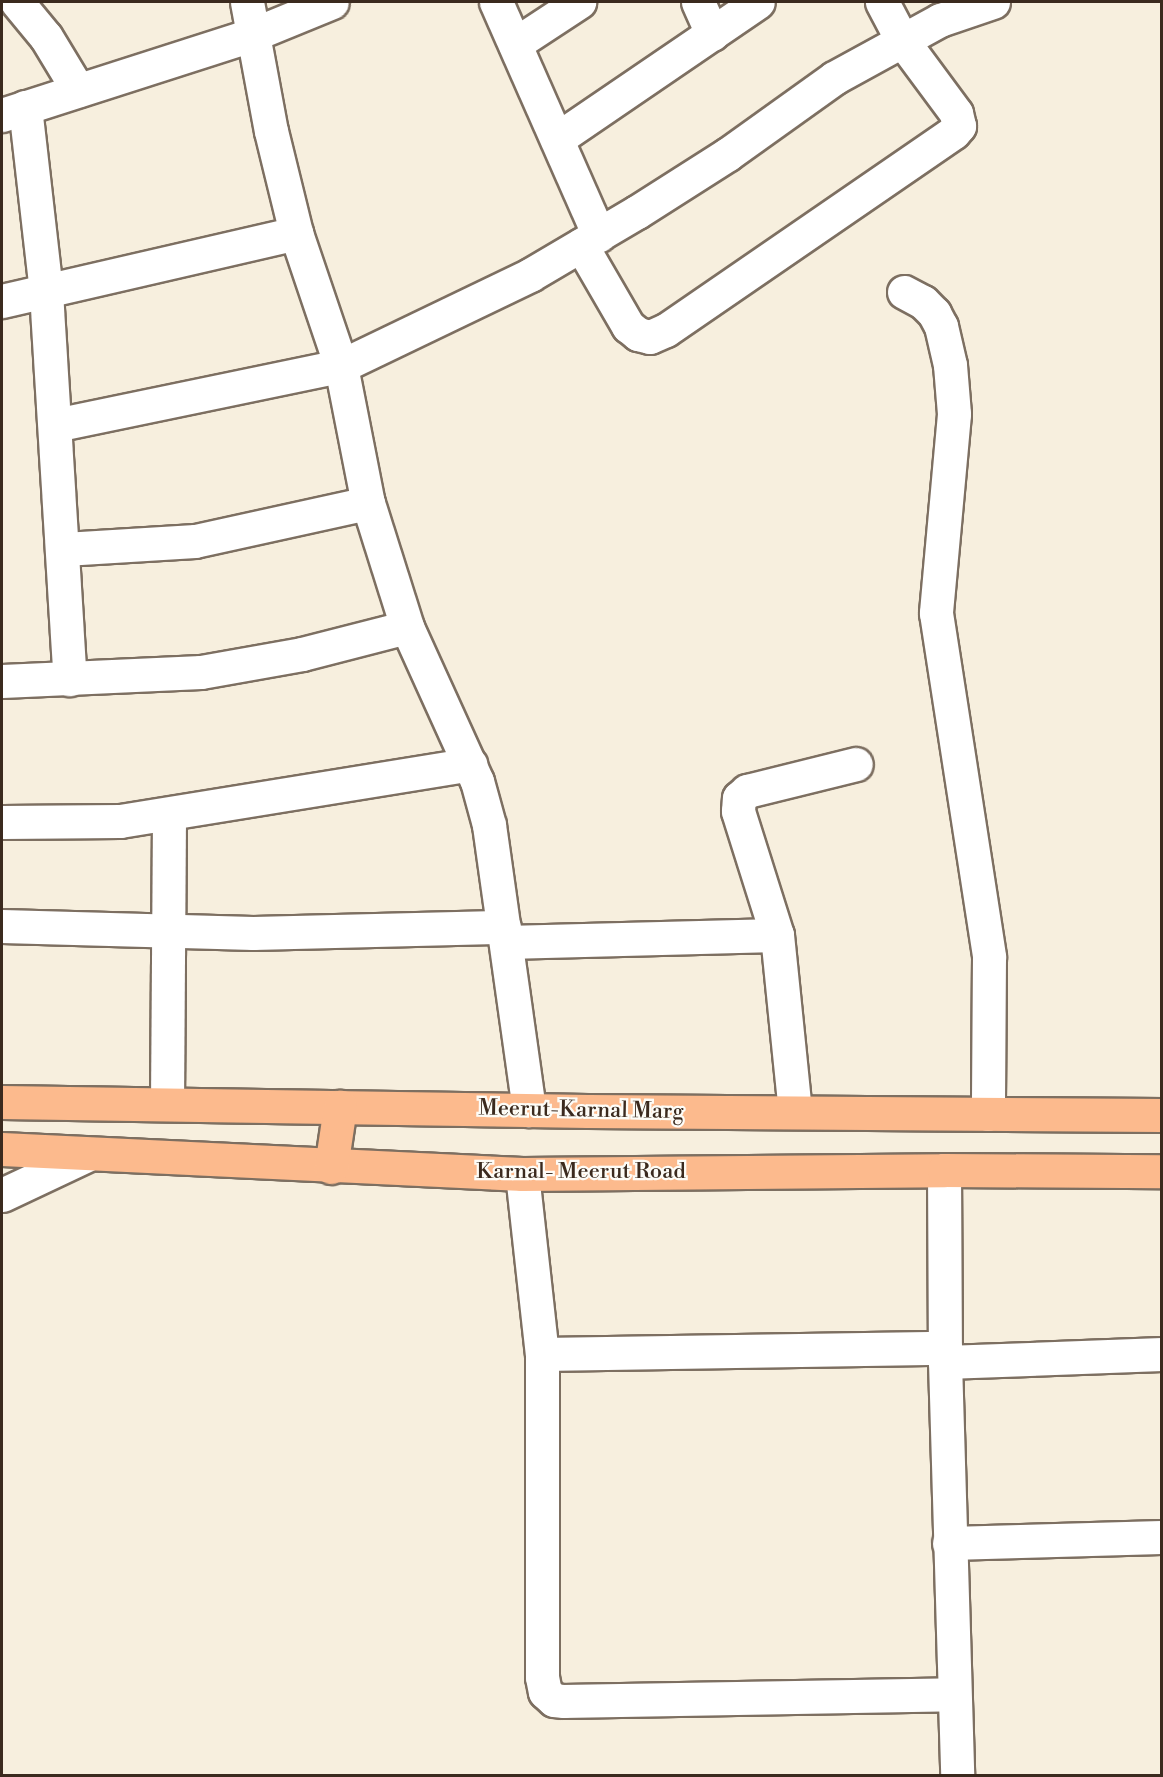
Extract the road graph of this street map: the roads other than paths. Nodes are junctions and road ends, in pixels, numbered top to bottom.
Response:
1 (17, 2) edge
2 (247, 2) edge
3 (332, 2) edge
4 (496, 2) edge
5 (579, 2) edge
6 (698, 2) edge
7 (758, 2) edge
8 (882, 2) edge
9 (993, 2) edge
10 (254, 34) junction
11 (712, 34) junction
12 (902, 39) junction
13 (515, 44) junction
14 (78, 90) junction
15 (13, 111) edge
16 (557, 140) junction
17 (296, 233) junction
18 (590, 240) junction
19 (46, 292) junction
20 (904, 292) dead end
21 (2, 301) edge
22 (341, 366) junction
23 (55, 425) junction
24 (368, 503) junction
25 (64, 549) junction
26 (407, 627) junction
27 (70, 678) junction
28 (2, 681) edge
29 (470, 764) junction
30 (856, 764) dead end
31 (169, 814) junction
32 (2, 822) edge
33 (2, 926) edge
34 (168, 931) junction
35 (505, 935) junction
36 (777, 935) junction
37 (2, 1102) edge
38 (167, 1104) junction
39 (340, 1107) junction
40 (529, 1110) junction
41 (795, 1112) junction
42 (988, 1114) junction
43 (1161, 1115) edge
44 (2, 1149) edge
45 (89, 1154) junction
46 (331, 1167) junction
47 (944, 1170) junction
48 (1161, 1171) edge
49 (522, 1174) junction
50 (2, 1195) edge
51 (542, 1354) junction
52 (1161, 1354) edge
53 (945, 1355) junction
54 (1161, 1537) edge
55 (949, 1543) junction
56 (952, 1694) junction
57 (957, 1775) edge

1 - 14 street
2 - 10 street
3 - 10 street
4 - 13 street
5 - 13 street
6 - 11 street
7 - 11 street
8 - 12 street
9 - 12 street
10 - 14 street
10 - 17 street
11 - 16 street
12 - 18 street
12 - 18 street
13 - 16 street
14 - 15 street
15 - 19 street
16 - 18 street
17 - 19 street
17 - 22 street
18 - 22 street
19 - 21 street
19 - 23 street
20 - 42 street
22 - 23 street
22 - 24 street
23 - 25 street
24 - 25 street
24 - 26 street
25 - 27 street
26 - 27 street
26 - 29 street
27 - 28 street
29 - 31 street
29 - 35 street
30 - 36 street
31 - 32 street
31 - 34 street
33 - 34 street
34 - 35 street
34 - 38 street
35 - 36 street
35 - 40 street
36 - 41 street
37 - 38 highway, Meerut-Karnal Marg
38 - 39 highway, Meerut-Karnal Marg
39 - 40 highway, Meerut-Karnal Marg
39 - 46 highway
40 - 41 highway, Meerut-Karnal Marg
41 - 42 highway, Meerut-Karnal Marg
42 - 43 highway, Meerut-Karnal Marg
44 - 45 highway, Karnal- Meerut Road
45 - 46 highway, Karnal- Meerut Road
45 - 50 street
46 - 49 highway, Karnal- Meerut Road
47 - 48 highway, Karnal- Meerut Road
47 - 49 highway, Karnal- Meerut Road
47 - 53 street
49 - 51 street
51 - 53 street
51 - 56 street
52 - 53 street
53 - 55 street
54 - 55 street
55 - 56 street
56 - 57 street

